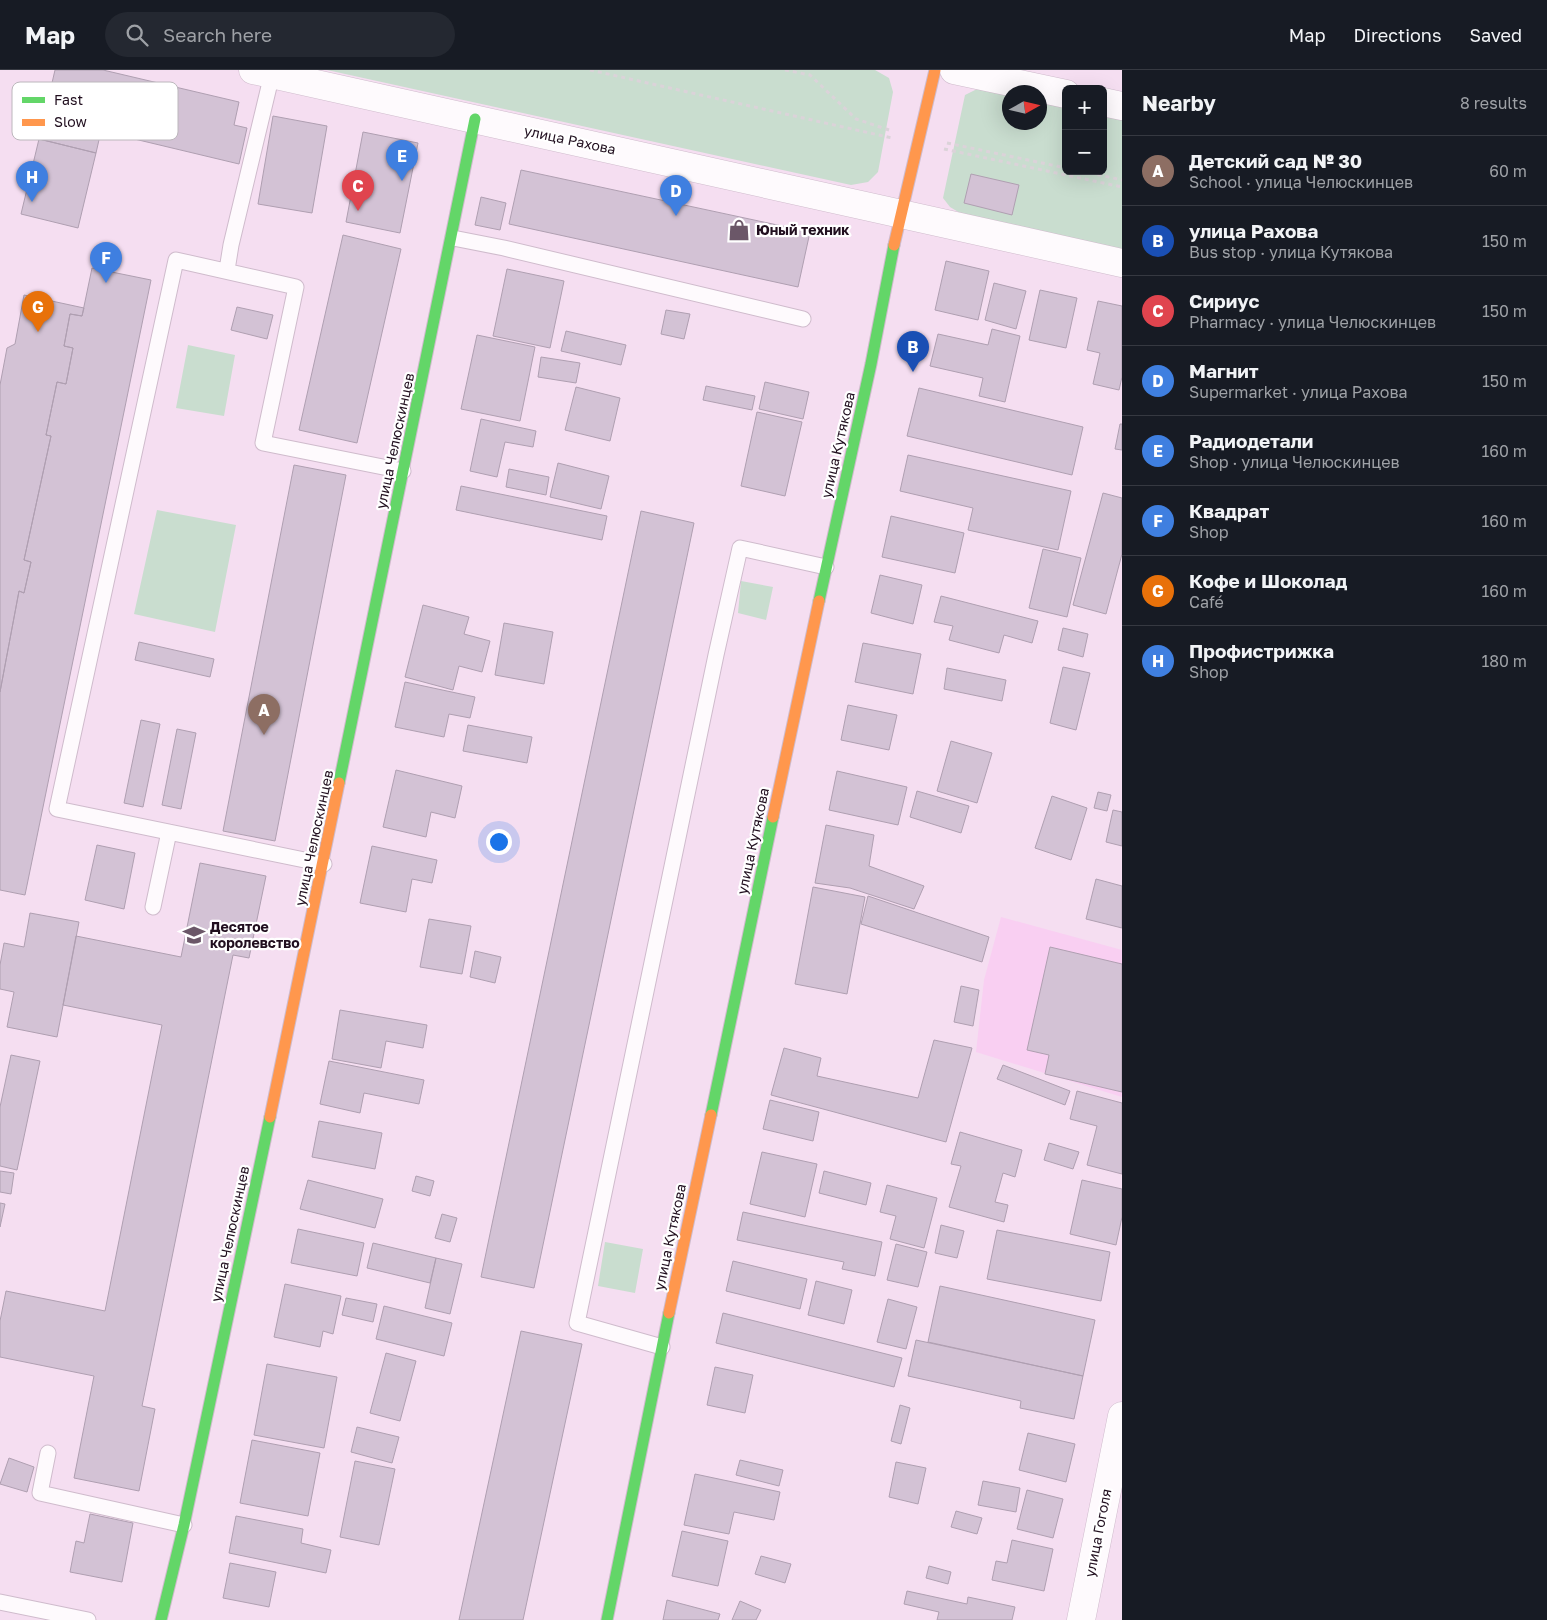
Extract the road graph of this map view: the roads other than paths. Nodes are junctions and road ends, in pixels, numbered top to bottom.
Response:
1 (935, 70) edge
2 (954, 70) edge
3 (263, 72) edge
4 (1062, 93) edge
5 (1107, 103) edge
6 (1122, 106) edge
7 (475, 119) junction
8 (901, 214) junction
9 (453, 238) junction
10 (1122, 263) edge
11 (227, 270) junction
12 (803, 319) dead end
13 (403, 471) junction
14 (826, 567) junction
15 (169, 832) junction
16 (324, 864) junction
17 (153, 907) dead end
18 (662, 1347) junction
19 (1122, 1416) edge
20 (48, 1453) dead end
21 (184, 1525) junction
22 (0, 1602) edge
23 (88, 1620) edge
24 (161, 1620) edge
25 (607, 1620) edge
26 (1081, 1620) edge

1 - 8 street, улица Кутякова
2 - 4 street
3 - 7 street, улица Рахова
3 - 11 lane
5 - 6 street
7 - 8 street, улица Рахова
7 - 9 street, улица Челюскинцев
8 - 10 street, улица Рахова
8 - 14 street, улица Кутякова
9 - 12 lane
9 - 13 street, улица Челюскинцев
11 - 13 lane
11 - 15 lane
13 - 16 street, улица Челюскинцев
14 - 18 street, улица Кутякова
14 - 18 lane
15 - 16 lane
15 - 17 lane
16 - 21 street, улица Челюскинцев
18 - 25 street, улица Кутякова
19 - 26 street, улица Гоголя
20 - 21 lane
21 - 24 street, улица Челюскинцев
22 - 23 lane

